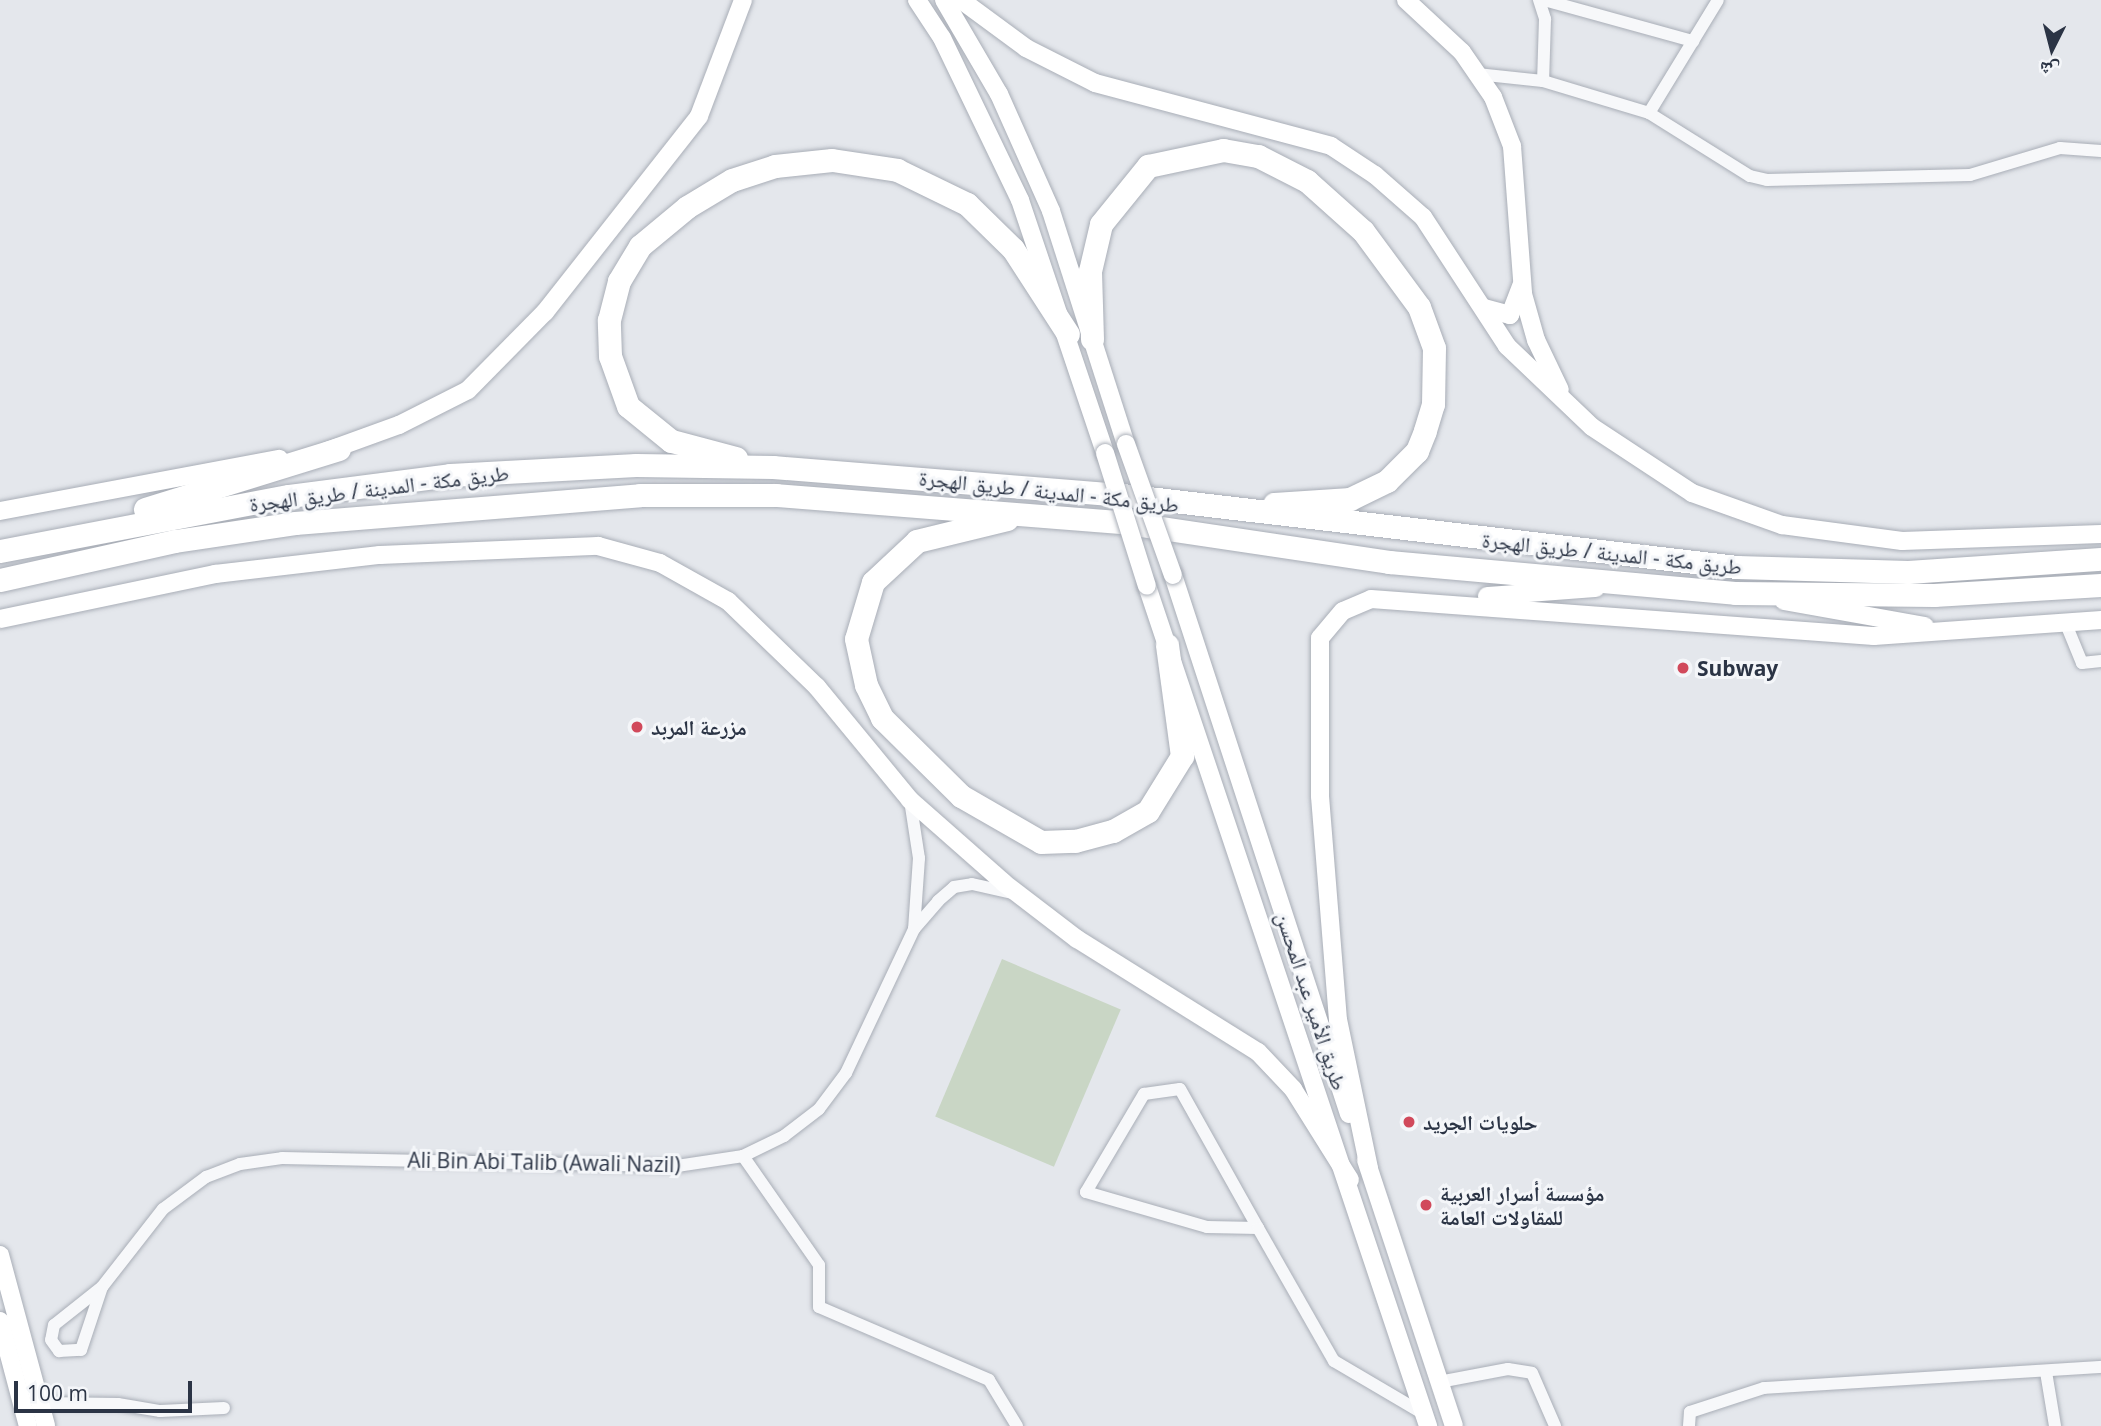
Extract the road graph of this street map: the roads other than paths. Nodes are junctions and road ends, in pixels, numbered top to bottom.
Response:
1 (743, 0) edge
2 (917, 0) edge
3 (944, 0) edge
4 (961, 0) edge
5 (1406, 0) edge
6 (1541, 0) edge
7 (1718, 0) edge
8 (1693, 41) junction
9 (1477, 74) junction
10 (1543, 81) junction
11 (1649, 113) junction
12 (2101, 151) edge
13 (1522, 287) junction
14 (1484, 308) junction
15 (1068, 334) junction
16 (1092, 339) junction
17 (1564, 399) junction
18 (339, 449) junction
19 (773, 467) junction
20 (1215, 508) junction
21 (0, 511) edge
22 (1037, 514) junction
23 (89, 531) junction
24 (2101, 534) edge
25 (0, 551) edge
26 (2101, 559) edge
27 (0, 580) edge
28 (1637, 584) junction
29 (2101, 585) edge
30 (1735, 593) junction
31 (1421, 602) junction
32 (0, 619) edge
33 (2101, 620) edge
34 (2066, 624) junction
35 (1956, 632) junction
36 (1167, 645) junction
37 (2101, 661) edge
38 (911, 800) junction
39 (1018, 894) junction
40 (914, 929) junction
41 (743, 1156) junction
42 (1370, 1168) junction
43 (1350, 1180) junction
44 (1258, 1228) junction
45 (0, 1255) edge
46 (102, 1287) junction
47 (0, 1321) edge
48 (2101, 1367) edge
49 (2046, 1372) junction
50 (1439, 1382) junction
51 (40, 1403) junction
52 (224, 1408) dead end
53 (1426, 1420) edge
54 (28, 1426) edge
55 (46, 1426) edge
56 (1017, 1426) edge
57 (1454, 1426) edge
58 (1555, 1426) edge
59 (1689, 1426) edge
60 (2055, 1426) edge

1 - 18 main road
2 - 15 main road, طريق الأمير عبد المحسن
3 - 16 main road, طريق الأمير عبد المحسن
4 - 14 main road
5 - 9 main road
6 - 8 street
6 - 10 street
7 - 8 street
8 - 11 street
9 - 10 street
9 - 13 main road
10 - 11 street
11 - 12 street
13 - 14 main road
13 - 17 main road
14 - 17 main road
15 - 19 highway
15 - 36 main road, طريق الأمير عبد المحسن, bridge
16 - 20 highway
16 - 42 main road, طريق الأمير عبد المحسن, bridge
17 - 24 main road
18 - 21 main road
18 - 23 highway
19 - 20 highway, طريق مكة - المدينة / طريق الهجرة
19 - 23 highway, طريق مكة - المدينة / طريق الهجرة
20 - 26 highway, طريق مكة - المدينة / طريق الهجرة
22 - 27 highway, طريق مكة - المدينة / طريق الهجرة
22 - 28 highway, طريق مكة - المدينة / طريق الهجرة
22 - 36 highway
23 - 25 highway, طريق مكة - المدينة / طريق الهجرة
28 - 30 highway, طريق مكة - المدينة / طريق الهجرة
28 - 31 main road
29 - 30 highway, طريق مكة - المدينة / طريق الهجرة
30 - 35 main road
31 - 35 main road
31 - 42 main road
32 - 38 main road
33 - 34 main road
34 - 35 main road
34 - 37 street
36 - 43 main road, طريق الأمير عبد المحسن
38 - 39 main road
38 - 40 street
39 - 40 street
39 - 43 main road
40 - 41 street, Ali Bin Abi Talib (Awali Nazil)
41 - 46 street, Ali Bin Abi Talib (Awali Nazil)
41 - 56 street
42 - 50 main road, طريق الأمير عبد المحسن
43 - 53 main road, طريق الأمير عبد المحسن
44 - 44 street
44 - 53 street
45 - 51 main road
46 - 46 street, Ali Bin Abi Talib (Awali Nazil)
47 - 54 main road
48 - 49 street
49 - 59 street
49 - 60 street
50 - 57 main road, طريق الأمير عبد المحسن
50 - 58 street
51 - 52 street
51 - 55 main road

